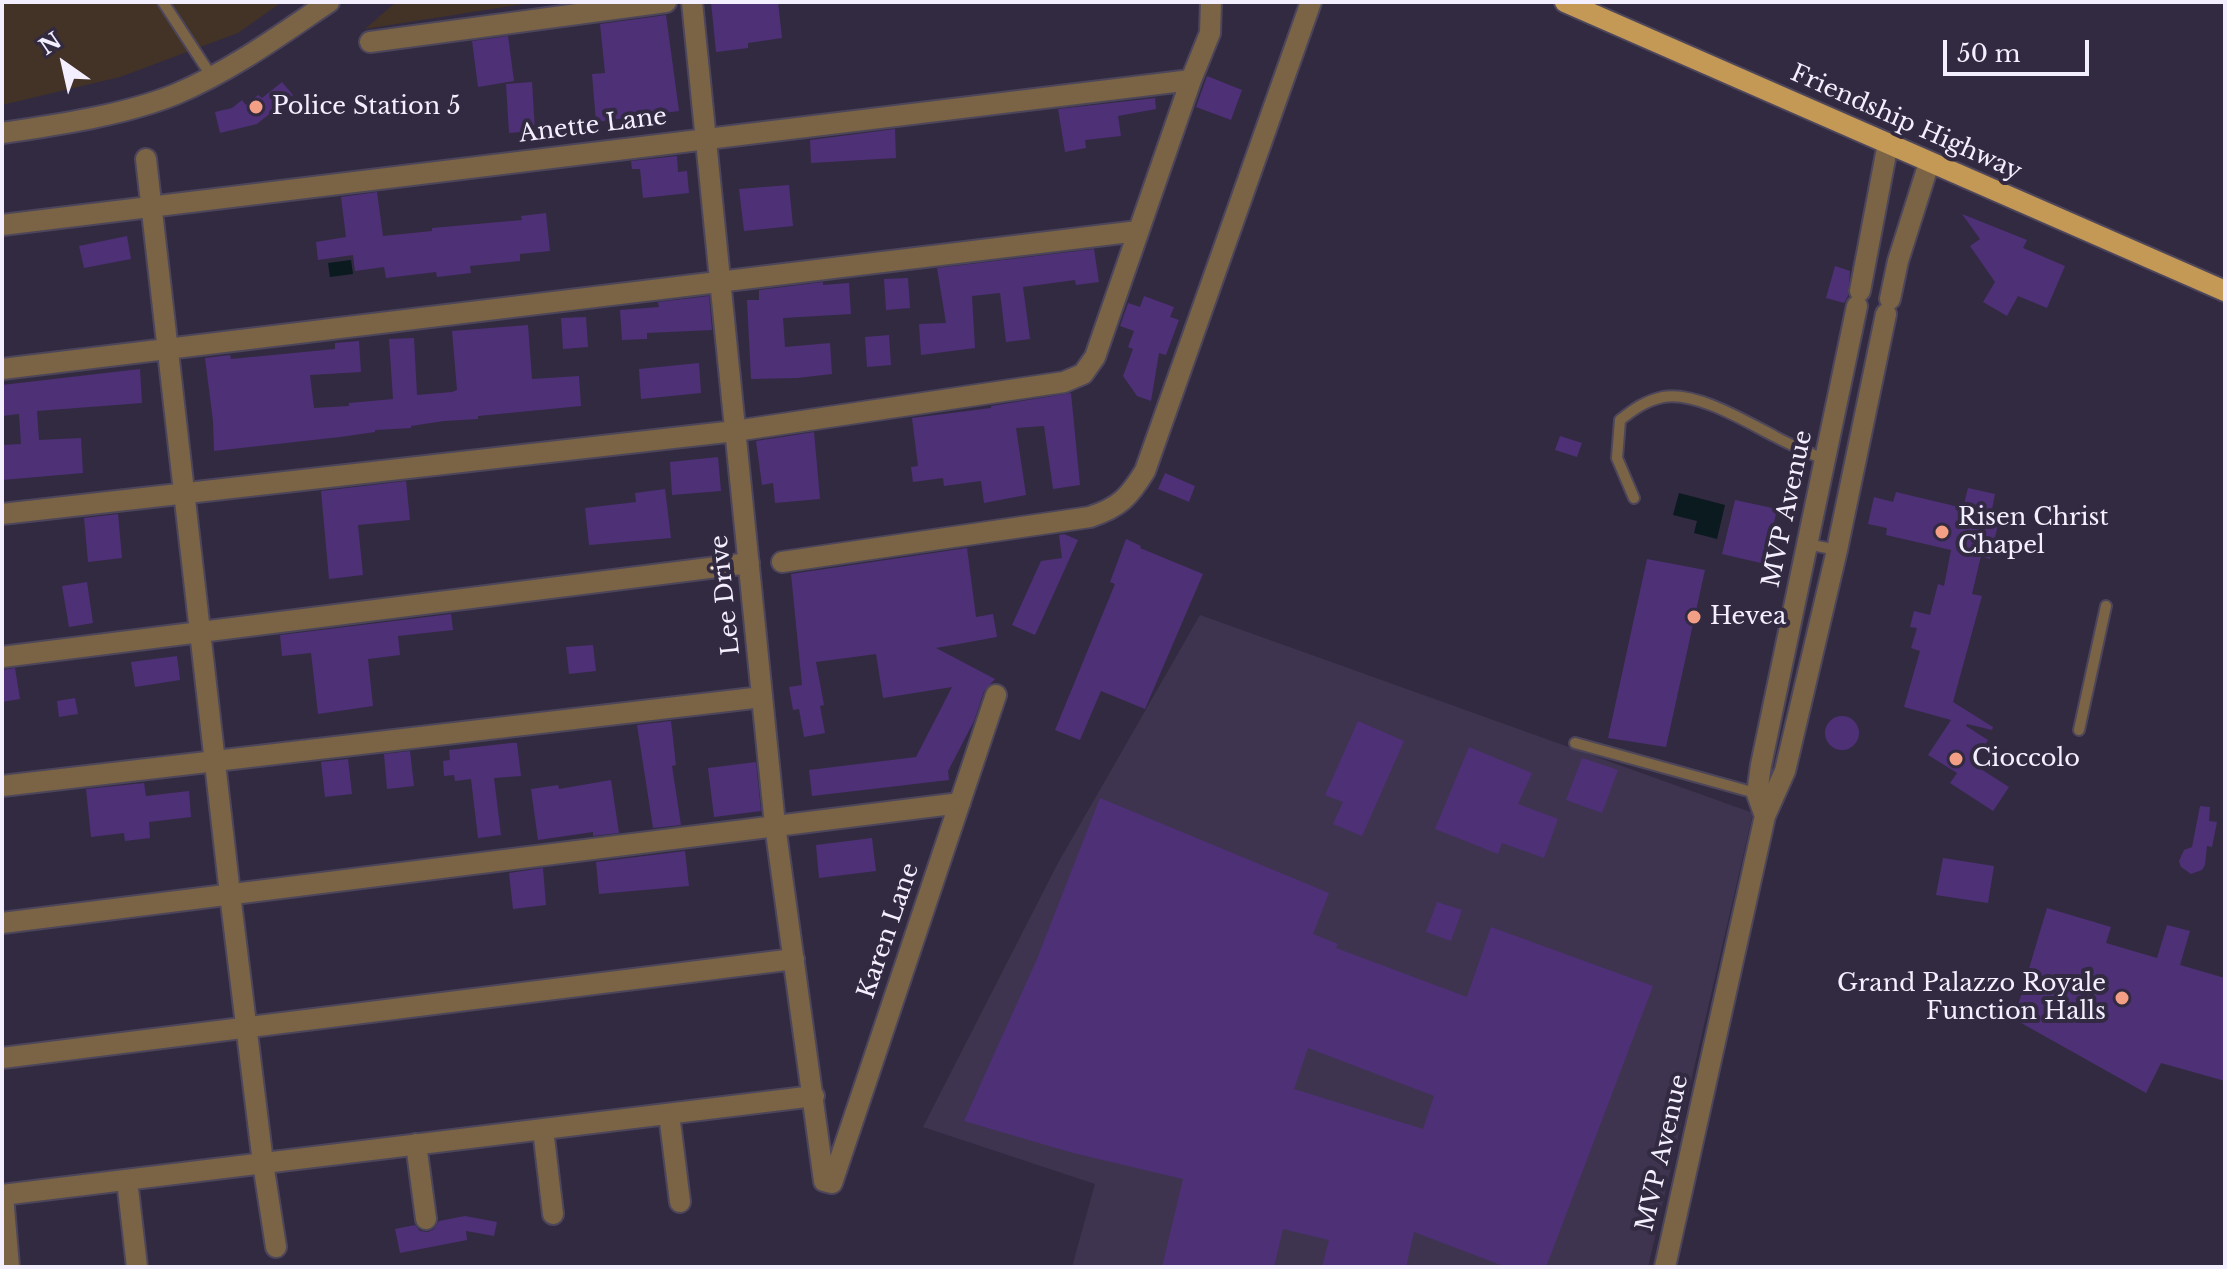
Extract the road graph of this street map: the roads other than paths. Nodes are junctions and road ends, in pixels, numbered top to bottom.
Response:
1 (163, 2) edge
2 (329, 2) edge
3 (666, 2) edge
4 (692, 2) edge
5 (1211, 2) edge
6 (1311, 2) edge
7 (1565, 2) edge
8 (370, 42) dead end
9 (212, 77) junction
10 (1191, 80) junction
11 (2, 133) edge
12 (706, 139) junction
13 (1888, 143) junction
14 (146, 159) dead end
15 (1929, 163) junction
16 (153, 206) junction
17 (2, 225) edge
18 (1138, 231) junction
19 (720, 282) junction
20 (2225, 291) edge
21 (1850, 343) junction
22 (1879, 348) junction
23 (169, 349) junction
24 (2, 369) edge
25 (735, 431) junction
26 (1825, 460) junction
27 (1854, 464) junction
28 (185, 493) junction
29 (1634, 498) dead end
30 (2, 514) edge
31 (1807, 544) junction
32 (1837, 550) junction
33 (782, 562) dead end
34 (749, 563) junction
35 (2106, 606) dead end
36 (201, 632) junction
37 (2, 657) edge
38 (996, 695) dead end
39 (762, 697) junction
40 (2079, 730) dead end
41 (1575, 743) dead end
42 (215, 762) junction
43 (1761, 765) junction
44 (1785, 771) junction
45 (2, 786) edge
46 (960, 803) junction
47 (1765, 803) junction
48 (775, 825) junction
49 (230, 894) junction
50 (2, 923) edge
51 (794, 959) junction
52 (246, 1027) junction
53 (2, 1058) edge
54 (814, 1096) junction
55 (669, 1114) junction
56 (543, 1129) junction
57 (416, 1144) junction
58 (263, 1163) junction
59 (127, 1180) junction
60 (828, 1182) joint
61 (2, 1195) edge
62 (680, 1202) dead end
63 (553, 1214) dead end
64 (426, 1219) dead end
65 (276, 1247) dead end
66 (9, 1267) edge
67 (137, 1267) edge
68 (1665, 1267) edge

1 - 9 lane
2 - 9 street
3 - 8 street
4 - 12 street, Lee Drive
5 - 10 street
6 - 33 street
7 - 13 main road, Friendship Highway
9 - 11 street
10 - 12 street, Anette Lane
10 - 18 street
12 - 16 street, Anette Lane
12 - 19 street, Lee Drive
13 - 15 main road, Friendship Highway
13 - 21 street, MVP Avenue
14 - 16 street
15 - 20 main road, Friendship Highway
15 - 22 street, MVP Avenue
16 - 17 street, Anette Lane
16 - 23 street
18 - 19 street
18 - 25 street
19 - 23 street
19 - 25 street, Lee Drive
21 - 22 street
21 - 26 street, MVP Avenue
22 - 27 street, MVP Avenue
23 - 24 street
23 - 28 street
25 - 28 street
25 - 34 street, Lee Drive
26 - 27 street
26 - 29 lane
26 - 31 street, MVP Avenue
27 - 32 street, MVP Avenue
28 - 30 street
28 - 36 street
31 - 32 lane
31 - 43 street, MVP Avenue
32 - 44 street, MVP Avenue
34 - 36 street
34 - 39 street, Lee Drive
35 - 40 lane
36 - 37 street
36 - 42 street
38 - 46 street, Karen Lane
39 - 42 street
39 - 48 street, Lee Drive
41 - 47 lane
42 - 45 street
42 - 49 street
43 - 44 lane
43 - 47 street, MVP Avenue
44 - 47 street, MVP Avenue
46 - 48 street
46 - 60 street, Karen Lane
47 - 68 street, MVP Avenue
48 - 49 street
48 - 51 street, Lee Drive
49 - 50 street
49 - 52 street
51 - 52 street
51 - 54 street, Lee Drive
52 - 53 street
52 - 58 street
54 - 55 street
54 - 60 street, Lee Drive
55 - 56 street
55 - 62 street
56 - 57 street
56 - 63 street
57 - 58 street
57 - 64 street
58 - 59 street
58 - 65 street
59 - 61 street
59 - 67 street
61 - 66 street

